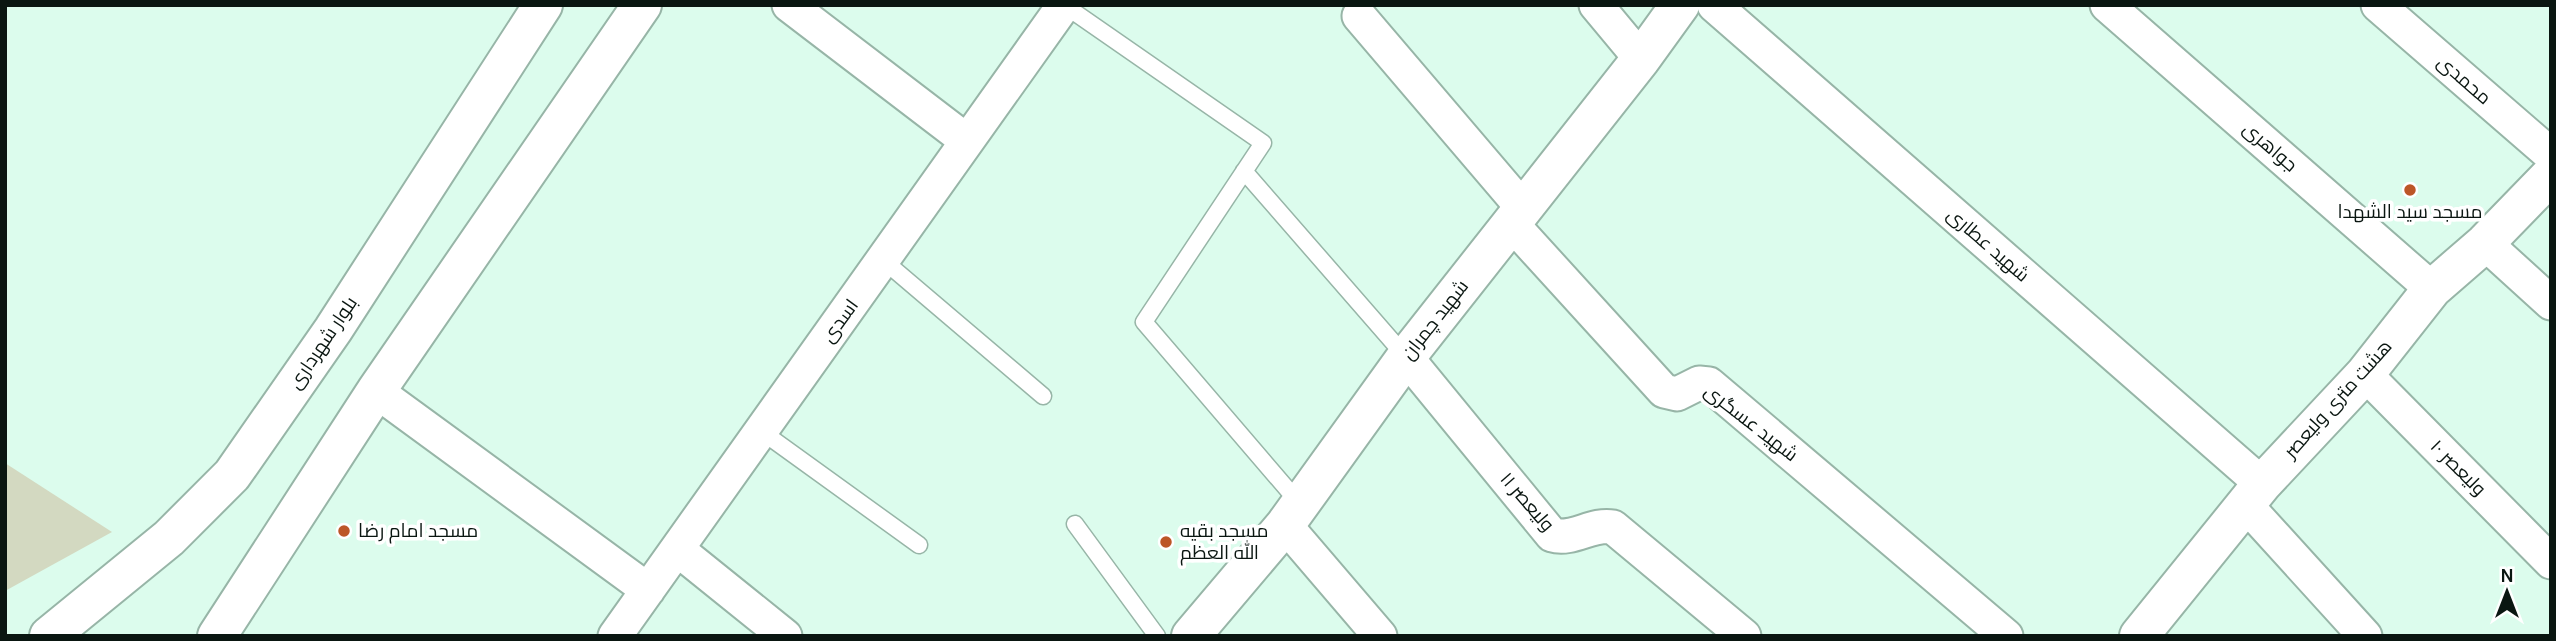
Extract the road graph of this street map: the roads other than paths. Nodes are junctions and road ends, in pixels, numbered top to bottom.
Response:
1 (543, 5) edge
2 (642, 5) edge
3 (789, 5) edge
4 (1064, 5) edge
5 (1597, 5) edge
6 (1680, 5) edge
7 (1714, 5) edge
8 (2107, 5) edge
9 (2378, 5) edge
10 (1359, 16) dead end
11 (1641, 59) junction
12 (967, 141) junction
13 (2551, 155) edge
14 (1244, 171) junction
15 (2551, 175) edge
16 (1516, 215) junction
17 (2485, 243) junction
18 (883, 260) junction
19 (2432, 289) junction
20 (2551, 303) edge
21 (1406, 357) junction
22 (2365, 374) junction
23 (376, 391) junction
24 (1043, 396) dead end
25 (761, 431) junction
26 (2253, 494) junction
27 (1292, 514) junction
28 (1076, 524) dead end
29 (919, 545) dead end
30 (677, 549) junction
31 (2551, 562) edge
32 (648, 590) junction
33 (49, 636) edge
34 (217, 636) edge
35 (615, 636) edge
36 (785, 636) edge
37 (1157, 636) edge
38 (1191, 636) edge
39 (1380, 636) edge
40 (1744, 636) edge
41 (2006, 636) edge
42 (2139, 636) edge
43 (2365, 636) edge

1 - 33 main road, بلوار شهرداری
2 - 23 main road
3 - 12 street
4 - 12 street, اسدی
4 - 14 lane
5 - 11 street
6 - 11 main road, شهید چمران
7 - 26 street, شهید عطاری
8 - 19 street, جواهری
9 - 13 street, محمدی
10 - 16 street
11 - 16 main road, شهید چمران
12 - 18 street, اسدی
14 - 21 lane
14 - 27 lane
15 - 17 main road, هشت متری ولیعصر
16 - 21 main road, شهید چمران
16 - 41 street, شهید عسگری
17 - 19 main road, هشت متری ولیعصر
17 - 20 street
18 - 24 lane
18 - 25 street, اسدی
19 - 22 main road, هشت متری ولیعصر
21 - 27 main road, شهید چمران
21 - 40 street, ولیعصر ۱۱
22 - 26 main road, هشت متری ولیعصر
22 - 31 street, ولیعصر ۱۰
23 - 32 street
23 - 34 main road
25 - 29 lane
25 - 30 street, اسدی
26 - 42 main road, هشت متری ولیعصر
26 - 43 street, شهید عطاری
27 - 38 main road, شهید چمران
27 - 39 street
28 - 37 lane
30 - 32 street, اسدی
30 - 36 street
32 - 35 street, اسدی

